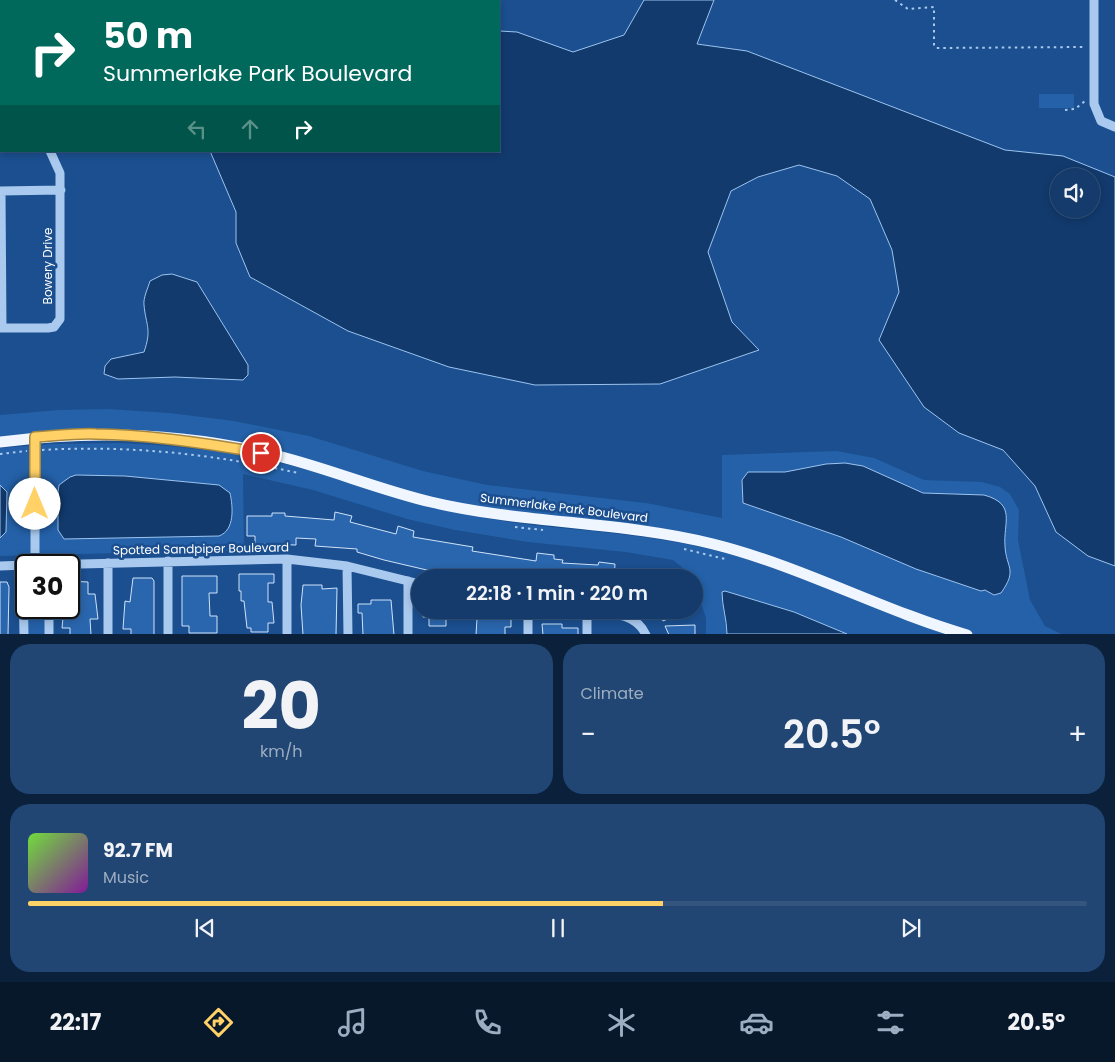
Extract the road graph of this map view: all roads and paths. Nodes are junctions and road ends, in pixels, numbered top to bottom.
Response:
1 (895, 0) edge
2 (1094, 0) edge
3 (1084, 47) dead end
4 (1087, 99) dead end
5 (1064, 110) dead end
6 (1115, 127) edge
7 (50, 152) edge
8 (0, 190) edge
9 (61, 190) junction
10 (1, 328) edge
11 (35, 437) junction
12 (0, 442) edge
13 (35, 554) edge
14 (287, 559) junction
15 (168, 561) junction
16 (108, 563) junction
17 (80, 564) edge
18 (15, 565) edge
19 (0, 566) edge
20 (347, 566) junction
21 (408, 581) junction
22 (411, 582) edge
23 (24, 619) edge
24 (49, 619) edge
25 (528, 619) edge
26 (586, 619) edge
27 (632, 619) edge
28 (24, 634) edge
29 (49, 634) edge
30 (108, 634) edge
31 (168, 634) edge
32 (287, 634) edge
33 (348, 634) edge
34 (408, 634) edge
35 (528, 634) edge
36 (587, 634) edge
37 (646, 634) edge
38 (967, 634) edge

1 - 3 path
2 - 6 street
4 - 5 path
7 - 9 street, Bowery Drive
8 - 9 street
8 - 10 street
9 - 10 street, Bowery Drive
11 - 12 main road, Summerlake Park Boulevard
11 - 13 street
11 - 38 main road, Summerlake Park Boulevard
14 - 15 street, Spotted Sandpiper Boulevard
14 - 20 street, Spotted Sandpiper Boulevard
14 - 32 street
15 - 16 street, Spotted Sandpiper Boulevard
15 - 31 street
16 - 17 street, Spotted Sandpiper Boulevard
16 - 30 street
18 - 19 street
20 - 21 street, Spotted Sandpiper Boulevard
20 - 33 street
21 - 22 street, Spotted Sandpiper Boulevard
21 - 34 street
23 - 28 street
24 - 29 street
25 - 35 street
26 - 36 street
27 - 37 street

